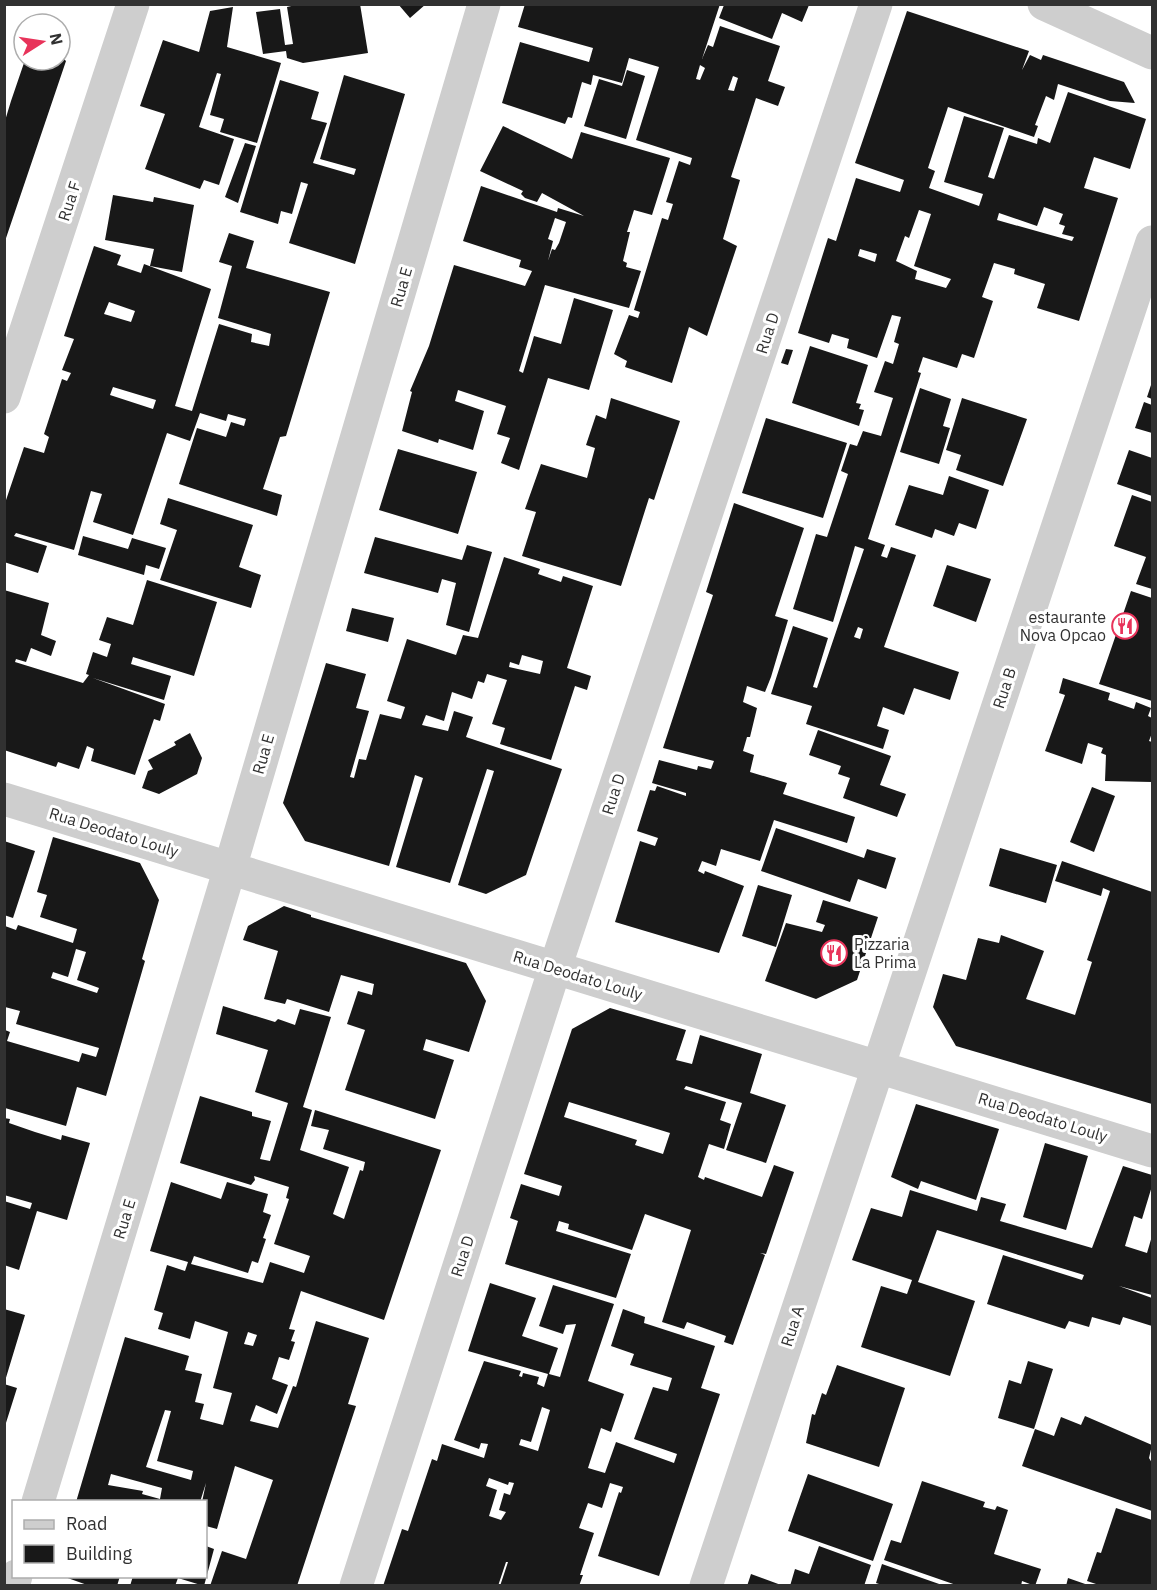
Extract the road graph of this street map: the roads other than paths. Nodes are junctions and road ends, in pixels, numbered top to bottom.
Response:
1 (133, 4) edge
2 (484, 4) edge
3 (876, 4) edge
4 (1044, 4) edge
5 (1152, 52) edge
6 (1152, 242) edge
7 (4, 397) edge
8 (4, 799) edge
9 (230, 868) junction
10 (555, 968) junction
11 (879, 1067) junction
12 (1152, 1151) edge
13 (39, 1500) edge
14 (356, 1586) edge
15 (706, 1586) edge

1 - 7 street, Rua F
2 - 9 street, Rua E
3 - 10 street, Rua D
4 - 5 street
6 - 11 street, Rua B
8 - 9 street, Rua Deodato Louly
9 - 10 street, Rua Deodato Louly
9 - 13 street, Rua E
10 - 11 street, Rua Deodato Louly
10 - 14 street, Rua D
11 - 12 street, Rua Deodato Louly
11 - 15 street, Rua A

